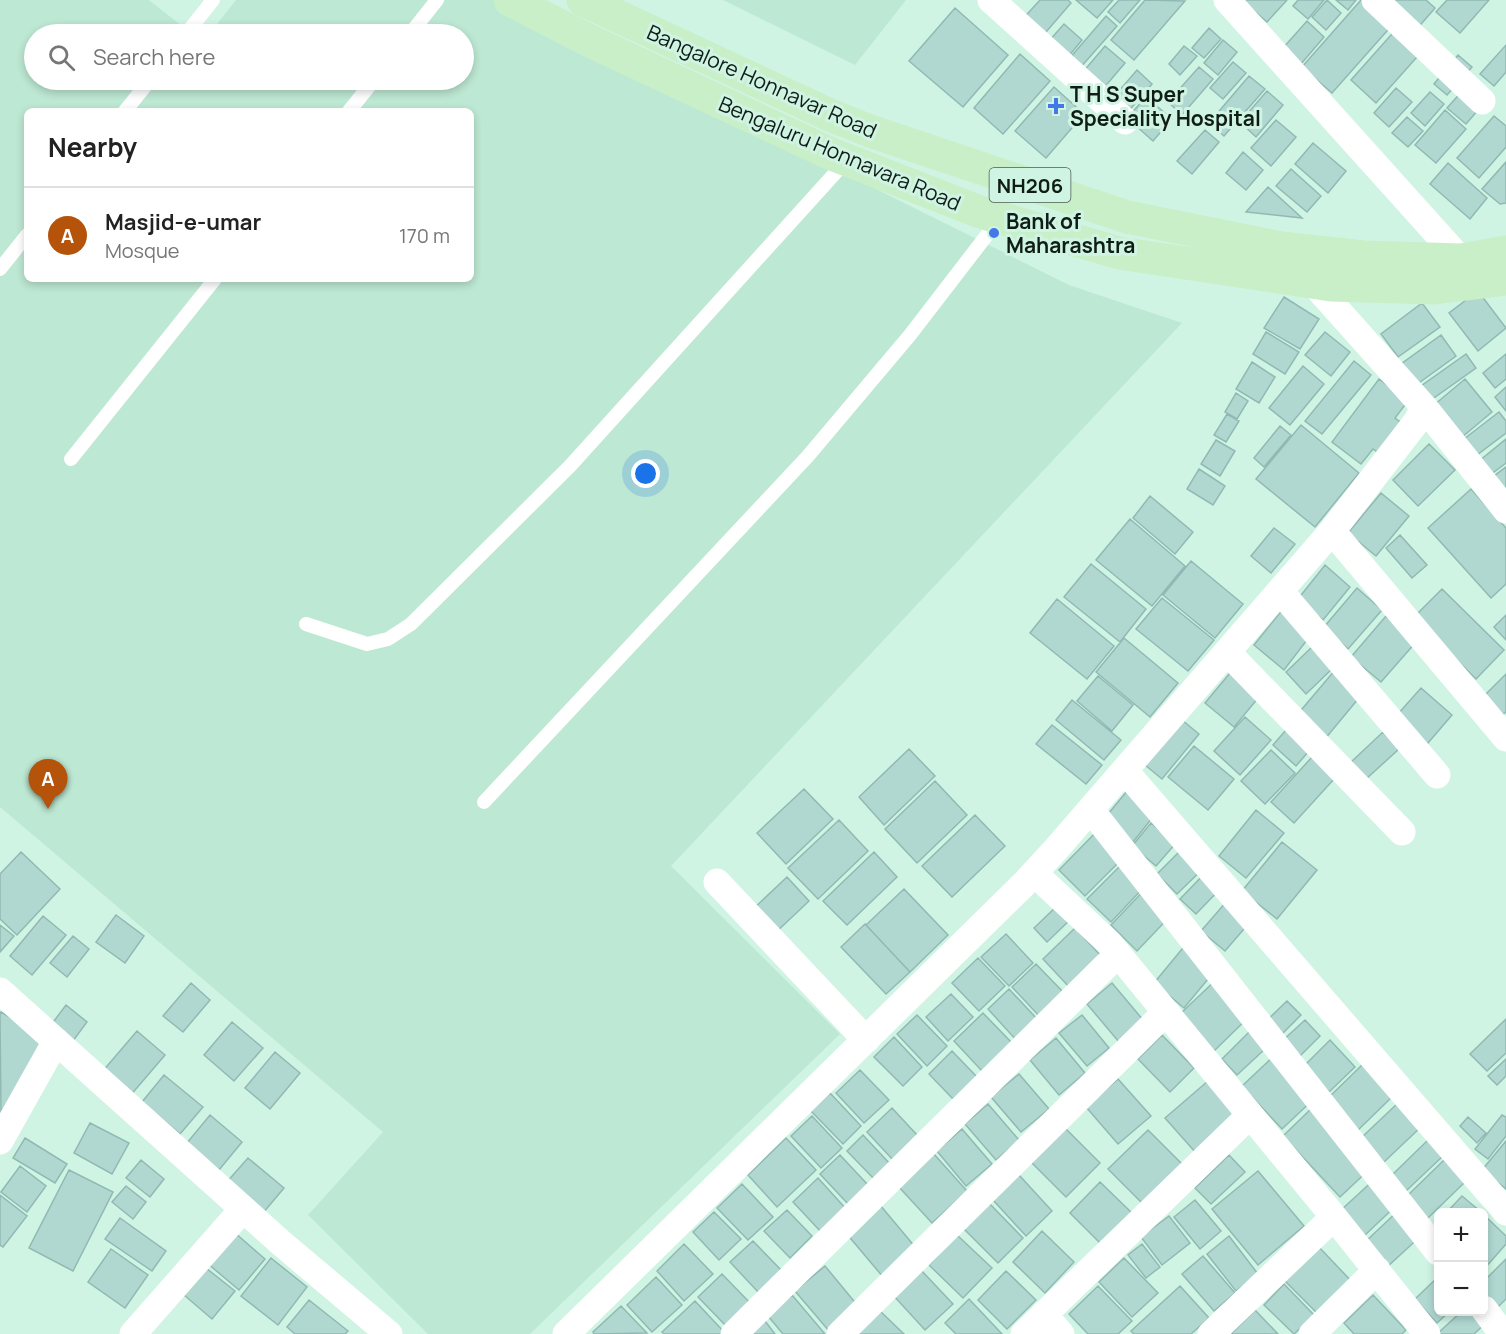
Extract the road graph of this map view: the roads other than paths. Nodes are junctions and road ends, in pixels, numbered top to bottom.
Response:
1 (213, 0) edge
2 (437, 0) edge
3 (510, 0) edge
4 (583, 0) edge
5 (990, 0) edge
6 (1227, 0) edge
7 (1375, 0) edge
8 (194, 24) edge
9 (418, 24) edge
10 (142, 90) edge
11 (366, 90) edge
12 (1482, 101) dead end
13 (127, 108) edge
14 (351, 108) edge
15 (1125, 121) dead end
16 (847, 160) junction
17 (1000, 218) junction
18 (24, 239) edge
19 (1281, 248) junction
20 (0, 269) edge
21 (1492, 270) edge
22 (213, 282) edge
23 (1312, 283) junction
24 (1424, 407) junction
25 (71, 459) dead end
26 (1506, 510) edge
27 (1332, 531) junction
28 (1280, 591) junction
29 (306, 624) dead end
30 (1227, 652) junction
31 (1506, 738) edge
32 (1125, 771) junction
33 (1437, 775) dead end
34 (484, 802) dead end
35 (1090, 810) junction
36 (1402, 832) dead end
37 (1034, 873) junction
38 (717, 882) dead end
39 (1118, 954) junction
40 (0, 991) edge
41 (1166, 1012) junction
42 (866, 1040) junction
43 (56, 1041) junction
44 (1250, 1115) junction
45 (0, 1141) edge
46 (243, 1209) junction
47 (1506, 1212) edge
48 (1334, 1216) junction
49 (1434, 1247) edge
50 (1377, 1270) junction
51 (1488, 1314) edge
52 (1053, 1324) edge
53 (378, 1330) edge
54 (1502, 1331) edge
55 (134, 1334) edge
56 (566, 1334) edge
57 (734, 1334) edge
58 (840, 1334) edge
59 (1024, 1334) edge
60 (1211, 1334) edge
61 (1311, 1334) edge
62 (1427, 1334) edge

1 - 8 lane
2 - 9 lane
3 - 16 main road, Bengaluru Honnavara Road / NH206
4 - 19 main road, Bangalore Honnavar Road / NH206
5 - 15 street
6 - 21 street
7 - 12 street
10 - 13 lane
11 - 14 lane
16 - 17 main road, Bengaluru Honnavara Road / NH206
16 - 29 lane
17 - 23 main road, Bengaluru Honnavara Road / NH206
17 - 34 lane
18 - 20 lane
19 - 21 main road, Bangalore Honnavar Road / NH206
19 - 23 street
21 - 23 main road, Bengaluru Honnavara Road / NH206
22 - 25 lane
23 - 24 street
24 - 26 street
24 - 27 street
27 - 28 street
27 - 31 street
28 - 30 street
28 - 33 street
30 - 32 street
30 - 36 street
32 - 35 street
32 - 47 street
35 - 37 street
35 - 49 street
37 - 39 street
37 - 42 street
38 - 42 street
39 - 41 street
39 - 57 street
40 - 43 street
41 - 44 street
41 - 58 street
42 - 56 street
43 - 45 street
43 - 46 street
44 - 48 street
44 - 52 street
46 - 53 street
46 - 55 street
48 - 50 street
48 - 60 street
50 - 61 street
50 - 62 street
51 - 54 street
52 - 59 street

